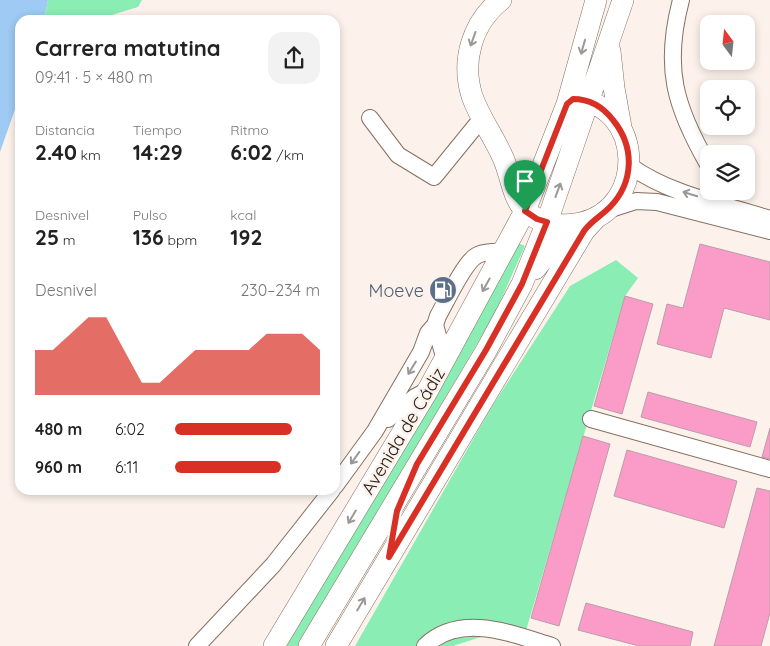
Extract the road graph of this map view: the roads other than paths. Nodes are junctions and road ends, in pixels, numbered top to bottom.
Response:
1 (501, 0) edge
2 (596, 0) edge
3 (623, 0) edge
4 (681, 0) edge
5 (610, 40) junction
6 (590, 102) junction
7 (567, 104) junction
8 (370, 118) dead end
9 (482, 118) junction
10 (622, 130) junction
11 (700, 150) edge
12 (630, 166) junction
13 (700, 194) edge
14 (724, 200) edge
15 (525, 211) junction
16 (602, 214) junction
17 (770, 219) edge
18 (547, 222) junction
19 (574, 224) junction
20 (770, 231) edge
21 (506, 249) junction
22 (522, 284) junction
23 (435, 325) junction
24 (445, 360) junction
25 (428, 390) junction
26 (591, 418) dead end
27 (375, 431) junction
28 (417, 464) junction
29 (770, 469) edge
30 (340, 479) edge
31 (328, 495) edge
32 (389, 557) junction
33 (429, 643) edge
34 (197, 646) edge
35 (274, 646) edge
36 (309, 646) edge
37 (336, 646) edge
38 (552, 646) edge

1 -> 9 main road
2 -> 7 main road, Avenida de Cádiz
3 - 5 main road, Avenida de Cádiz
4 - 11 street
5 - 6 main road, Avenida de Cádiz
5 - 10 main road
6 - 7 main road
6 - 10 main road
18 -> 6 main road, Avenida de Cádiz
7 - 15 main road, Avenida de Cádiz
8 - 9 street
9 - 15 main road
10 - 12 main road
13 -> 12 street
12 - 16 main road, Avenida de Cádiz
14 - 17 street
15 - 18 main road
15 - 21 main road, Avenida de Cádiz
16 - 19 main road
16 - 20 street
16 - 32 main road, Avenida de Cádiz
18 - 19 main road
18 - 22 main road, Avenida de Cádiz
19 - 22 main road, Avenida de Cádiz
21 - 23 street
21 -> 24 main road, Avenida de Cádiz
22 - 28 main road, Avenida de Cádiz
23 - 24 street
23 -> 27 street
24 - 25 main road, Avenida de Cádiz
25 - 27 street
25 -> 35 main road, Avenida de Cádiz
26 - 29 street
27 -> 30 street
28 - 32 main road, Avenida de Cádiz
28 - 36 main road, Avenida de Cádiz
31 - 34 street
37 -> 32 main road, Avenida de Cádiz
33 - 38 street

